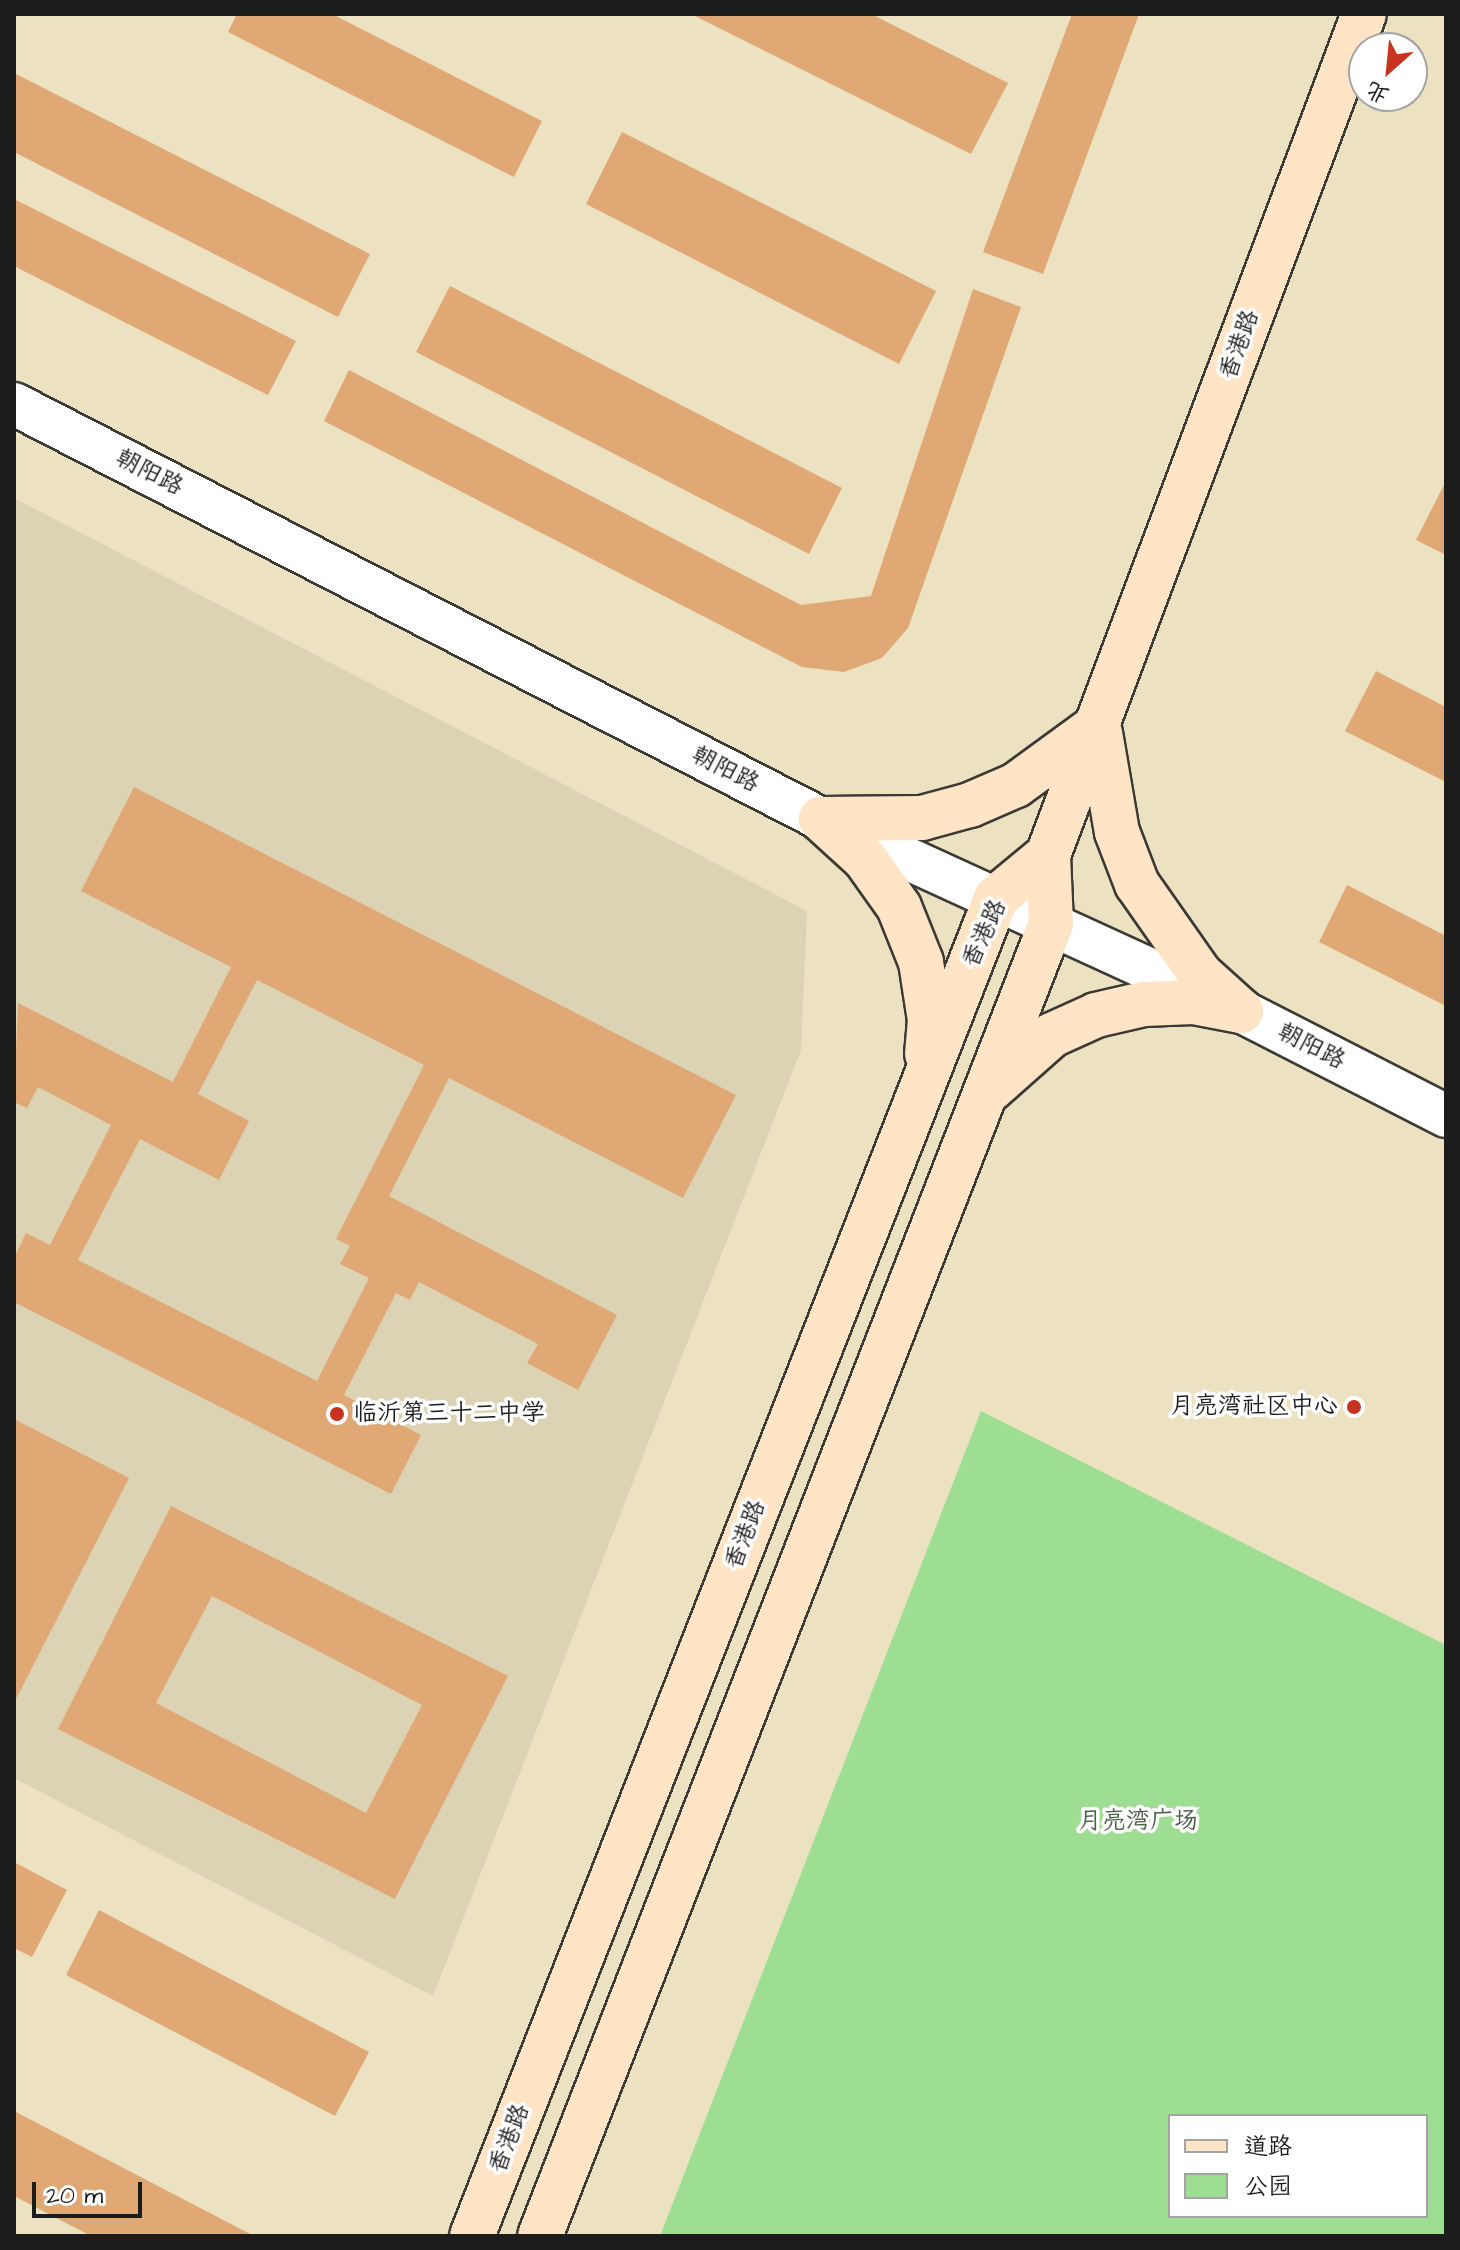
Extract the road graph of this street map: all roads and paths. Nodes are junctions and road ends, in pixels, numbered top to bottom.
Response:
1 (1364, 14) edge
2 (14, 404) edge
3 (1099, 724) junction
4 (821, 819) junction
5 (1048, 855) junction
6 (996, 898) junction
7 (1051, 924) junction
8 (1241, 1011) junction
9 (925, 1078) junction
10 (980, 1100) junction
11 (1446, 1116) edge
12 (472, 2236) edge
13 (540, 2236) edge

1 - 3 main road, 香港路
2 - 4 street, 朝阳路
3 - 4 main road
3 - 5 main road, 香港路
3 - 8 main road
4 - 6 street, 朝阳路
4 - 9 main road
5 - 6 main road, 香港路
5 - 7 main road, 香港路
6 - 7 street, 朝阳路
6 - 9 main road, 香港路
7 - 8 street, 朝阳路
7 - 10 main road, 香港路
8 - 10 main road
8 - 11 street, 朝阳路
9 - 12 main road, 香港路
10 - 13 main road, 香港路

